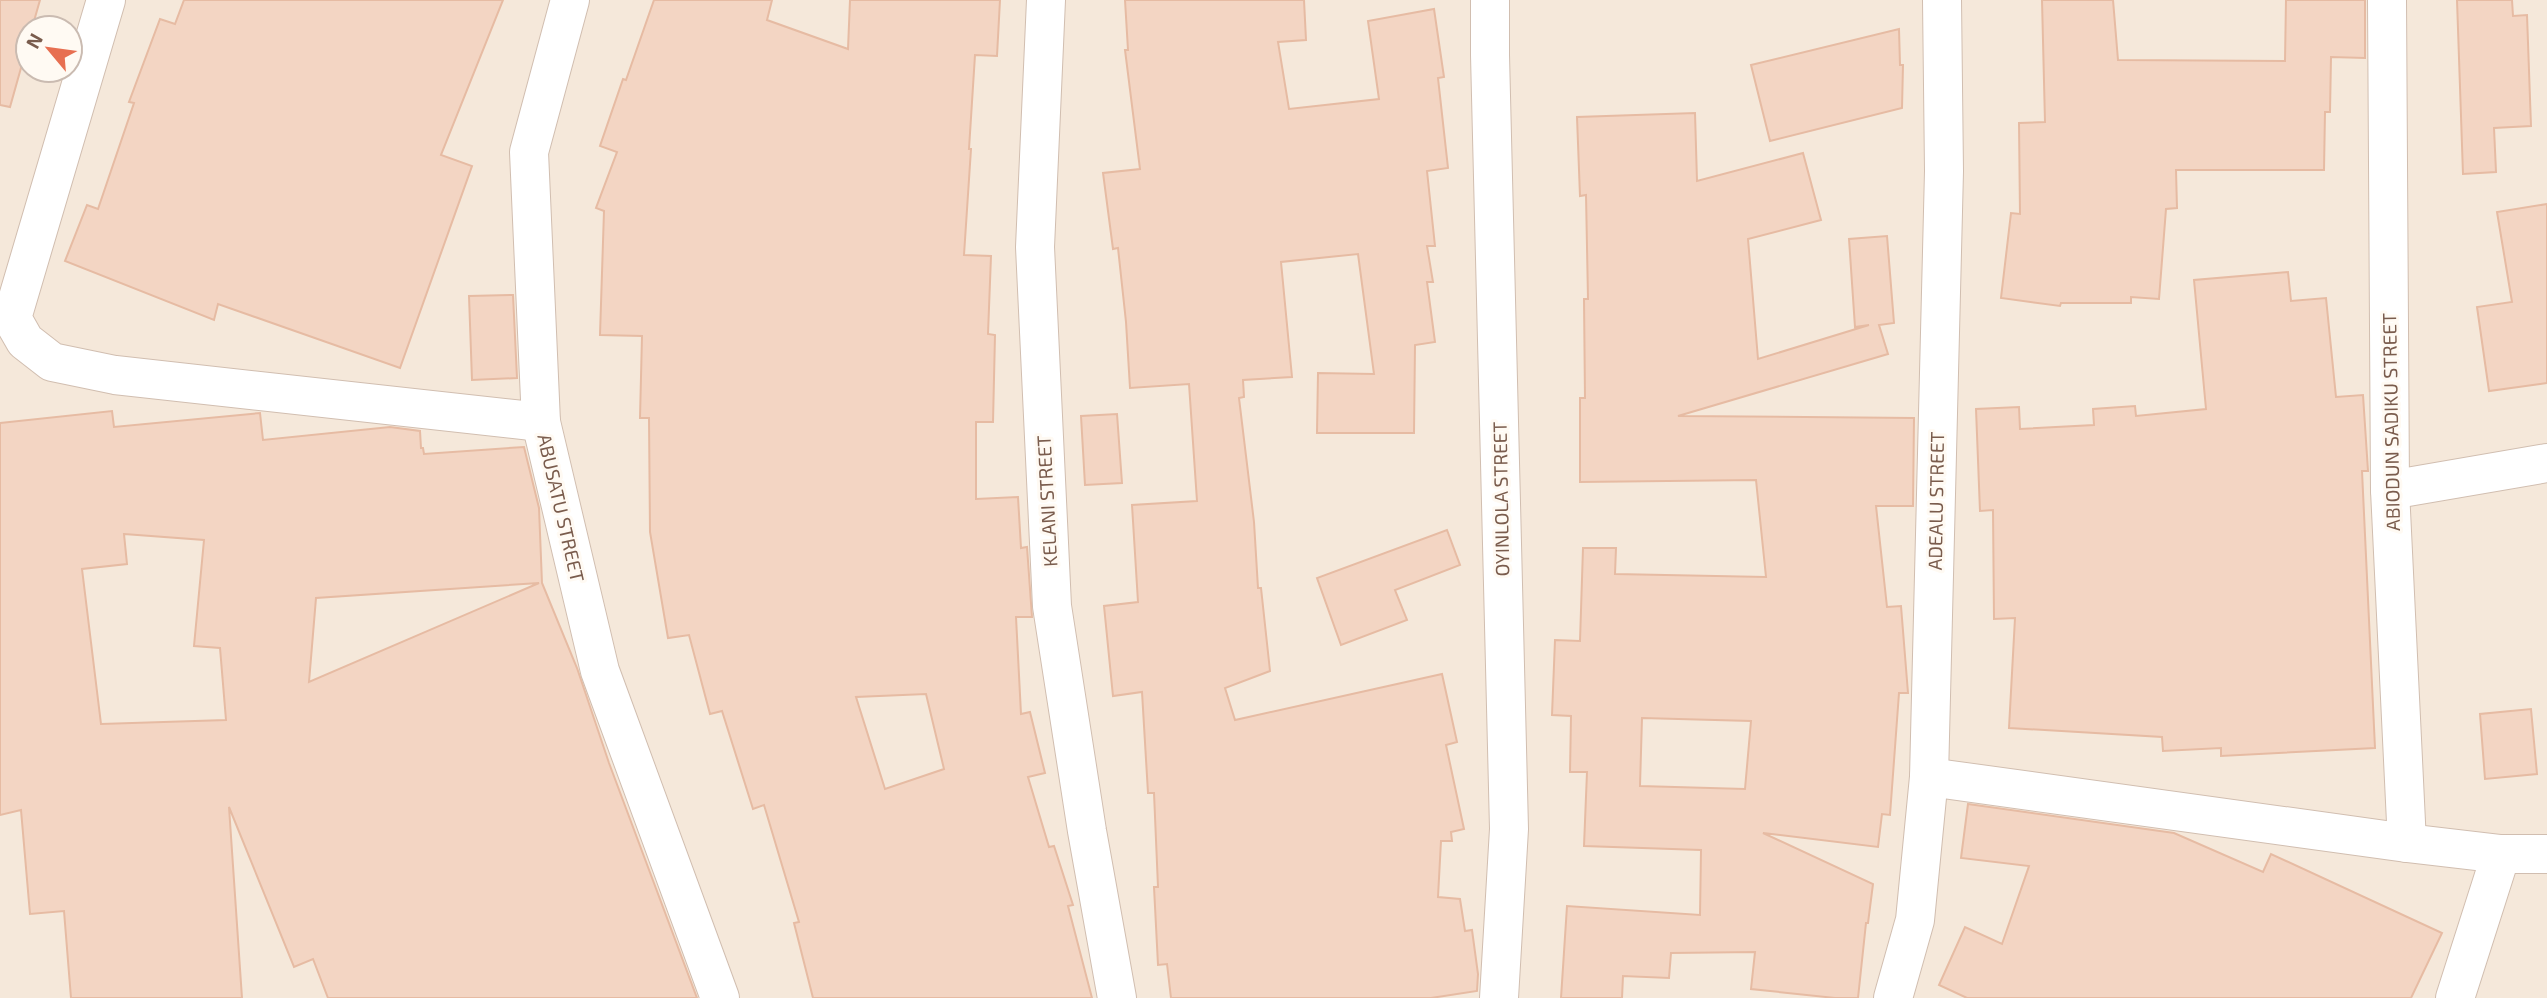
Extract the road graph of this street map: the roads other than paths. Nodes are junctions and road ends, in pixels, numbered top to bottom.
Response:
1 (106, 0) edge
2 (570, 0) edge
3 (1046, 0) edge
4 (1490, 0) edge
5 (1942, 0) edge
6 (2387, 0) edge
7 (541, 422) junction
8 (2547, 463) edge
9 (2390, 490) junction
10 (1928, 778) junction
11 (2407, 843) junction
12 (2501, 854) junction
13 (2547, 854) edge
14 (720, 998) edge
15 (1117, 998) edge
16 (1499, 998) edge
17 (1893, 998) edge
18 (2455, 998) edge

1 - 7 street
2 - 7 street, ABUSATU STREET
3 - 15 street, KELANI STREET
4 - 16 street, OYINLOLA STREET
5 - 10 street, ADEALU STREET
6 - 9 street, ABIODUN SADIKU STREET
7 - 14 street, ABUSATU STREET
8 - 9 street
9 - 11 street, ABIODUN SADIKU STREET
10 - 11 street
10 - 17 street, ADEALU STREET
11 - 12 street
12 - 13 street
12 - 18 street

